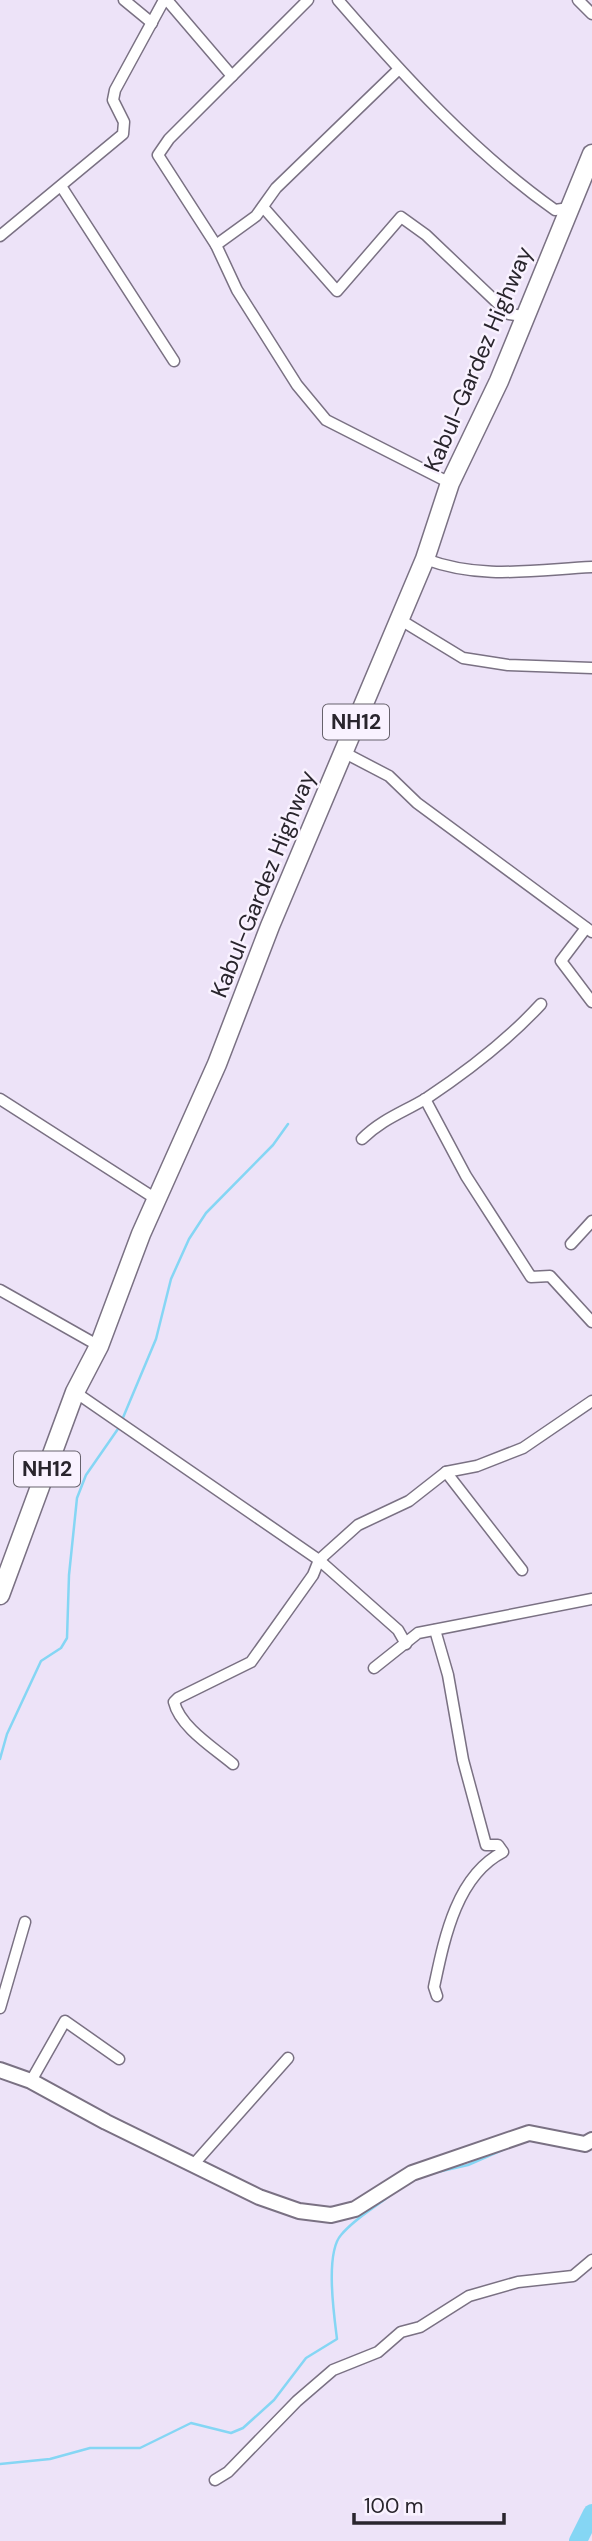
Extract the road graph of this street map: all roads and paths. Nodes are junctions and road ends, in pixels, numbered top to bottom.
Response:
1 (124, 0) edge
2 (166, 0) edge
3 (309, 0) edge
4 (338, 0) edge
5 (578, 0) edge
6 (592, 14) edge
7 (152, 23) junction
8 (399, 69) junction
9 (232, 76) junction
10 (592, 154) edge
11 (61, 186) junction
12 (263, 207) junction
13 (569, 208) junction
14 (0, 236) edge
15 (216, 245) junction
16 (523, 316) junction
17 (174, 360) dead end
18 (450, 483) junction
19 (425, 559) junction
20 (592, 567) edge
21 (399, 619) junction
22 (592, 668) edge
23 (343, 752) junction
24 (589, 930) edge
25 (592, 1002) edge
26 (541, 1004) dead end
27 (0, 1099) edge
28 (425, 1099) junction
29 (362, 1139) dead end
30 (156, 1199) junction
31 (592, 1222) edge
32 (571, 1244) dead end
33 (0, 1290) edge
34 (592, 1322) edge
35 (99, 1346) junction
36 (75, 1392) junction
37 (592, 1401) edge
38 (446, 1472) junction
39 (319, 1560) junction
40 (522, 1570) dead end
41 (0, 1595) edge
42 (592, 1598) edge
43 (435, 1630) junction
44 (407, 1644) junction
45 (374, 1668) dead end
46 (233, 1764) dead end
47 (24, 1922) dead end
48 (437, 1996) dead end
49 (0, 2008) edge
50 (288, 2058) dead end
51 (119, 2059) dead end
52 (0, 2070) edge
53 (31, 2081) junction
54 (592, 2140) edge
55 (193, 2165) junction
56 (592, 2260) edge
57 (215, 2480) dead end

1 - 7 street
2 - 7 street
2 - 9 street
3 - 9 street
4 - 8 street
5 - 6 street
7 - 11 street
8 - 12 street
8 - 13 street
9 - 15 street
10 - 13 highway, Kabul-Gardez Highway / NH12
11 - 14 street
11 - 17 street
12 - 15 street
12 - 16 street
13 - 16 highway, Kabul-Gardez Highway / NH12
15 - 18 street
16 - 18 highway, Kabul-Gardez Highway / NH12
18 - 19 highway, Kabul-Gardez Highway / NH12
19 - 20 street
19 - 21 highway, Kabul-Gardez Highway / NH12
21 - 22 street
21 - 23 highway, Kabul-Gardez Highway / NH12
23 - 24 street
23 - 30 highway, Kabul-Gardez Highway / NH12
24 - 25 street
26 - 28 street
27 - 30 street
28 - 29 street
28 - 34 street
30 - 35 highway, Kabul-Gardez Highway / NH12
31 - 32 street
33 - 35 street
35 - 36 highway, Kabul-Gardez Highway / NH12
36 - 39 street
36 - 41 highway, Kabul-Gardez Highway / NH12
37 - 38 street
38 - 39 street
38 - 40 street
39 - 44 street
39 - 46 street
42 - 43 street
43 - 44 street
43 - 48 street
44 - 45 street
47 - 49 street
50 - 55 street
51 - 53 street
52 - 53 street
53 - 55 street
54 - 55 street
56 - 57 street

